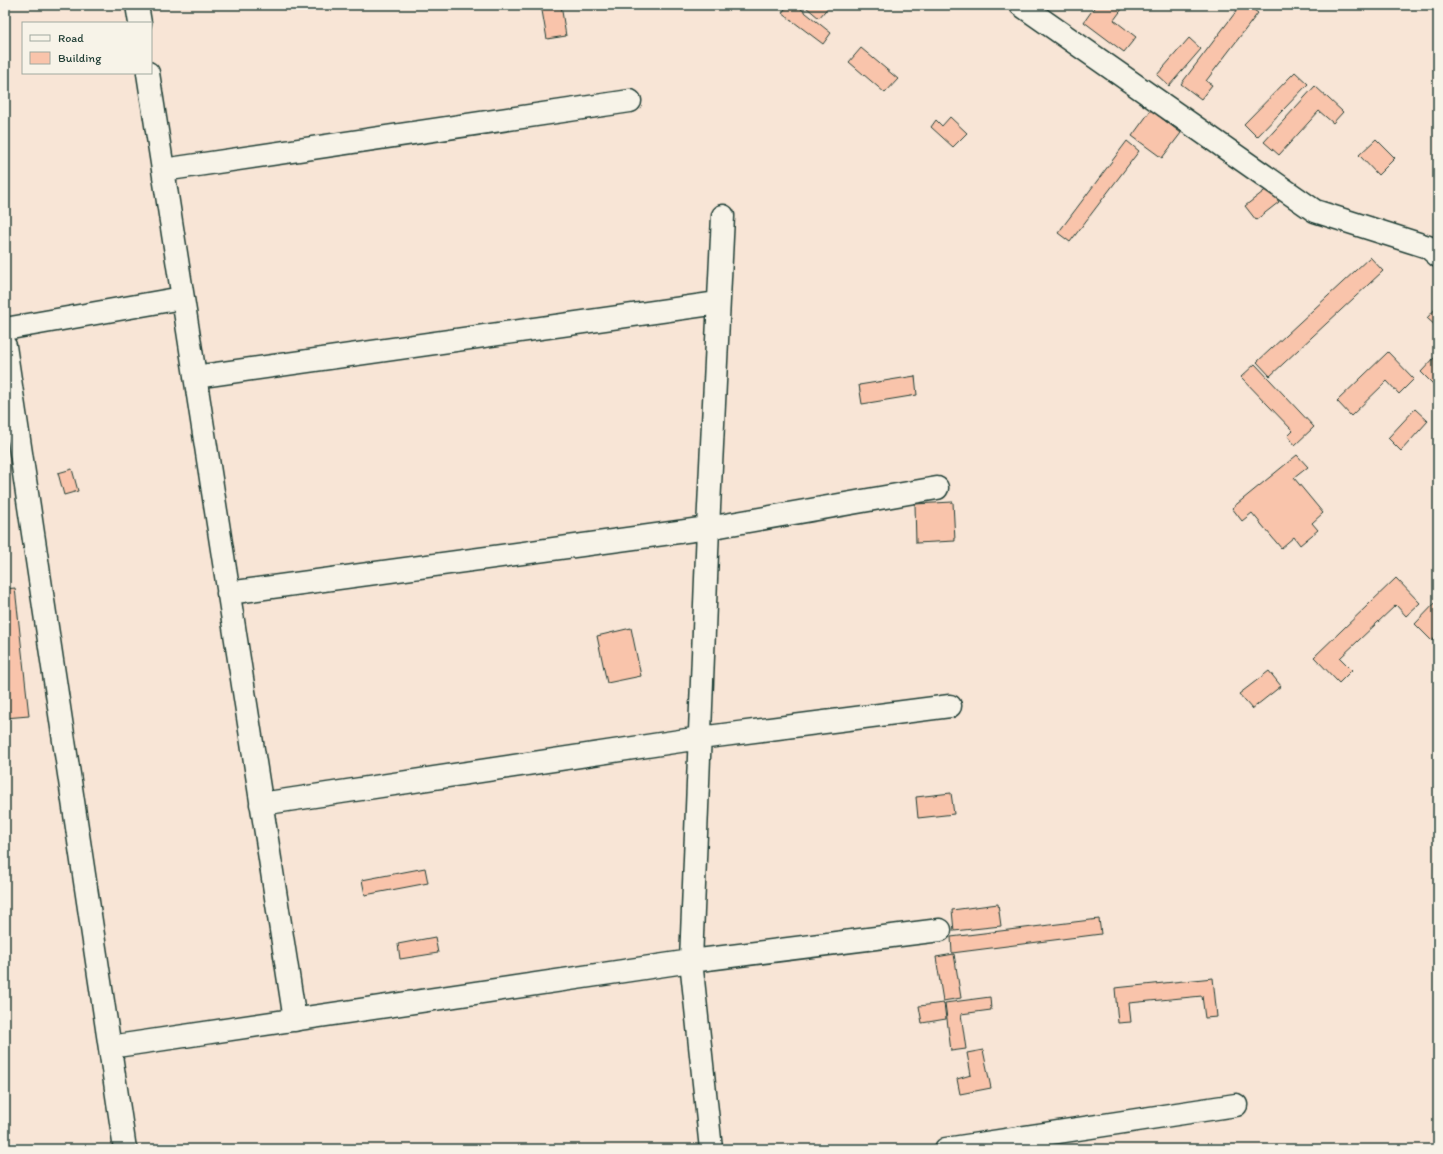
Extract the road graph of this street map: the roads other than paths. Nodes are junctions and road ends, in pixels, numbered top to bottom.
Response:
1 (137, 5) edge
2 (1021, 5) edge
3 (140, 22) edge
4 (148, 74) edge
5 (630, 101) dead end
6 (163, 170) junction
7 (723, 216) dead end
8 (1438, 256) edge
9 (182, 298) junction
10 (718, 303) junction
11 (5, 329) edge
12 (5, 346) edge
13 (195, 377) junction
14 (9, 399) edge
15 (937, 488) dead end
16 (708, 528) junction
17 (228, 593) junction
18 (950, 706) dead end
19 (700, 738) junction
20 (261, 804) junction
21 (940, 930) dead end
22 (691, 961) junction
23 (295, 1020) junction
24 (110, 1047) junction
25 (1236, 1105) dead end
26 (125, 1149) edge
27 (711, 1149) edge
28 (946, 1149) edge

1 - 3 street
2 - 8 street
4 - 6 street
5 - 6 street
6 - 9 street
7 - 10 street
9 - 11 street
9 - 13 street
10 - 13 street
10 - 16 street
12 - 14 street
13 - 17 street
14 - 24 street
15 - 16 street
16 - 17 street
16 - 19 street
17 - 20 street
18 - 19 street
19 - 20 street
19 - 22 street
20 - 23 street
21 - 22 street
22 - 23 street
22 - 27 street
23 - 24 street
24 - 26 street
25 - 28 street

